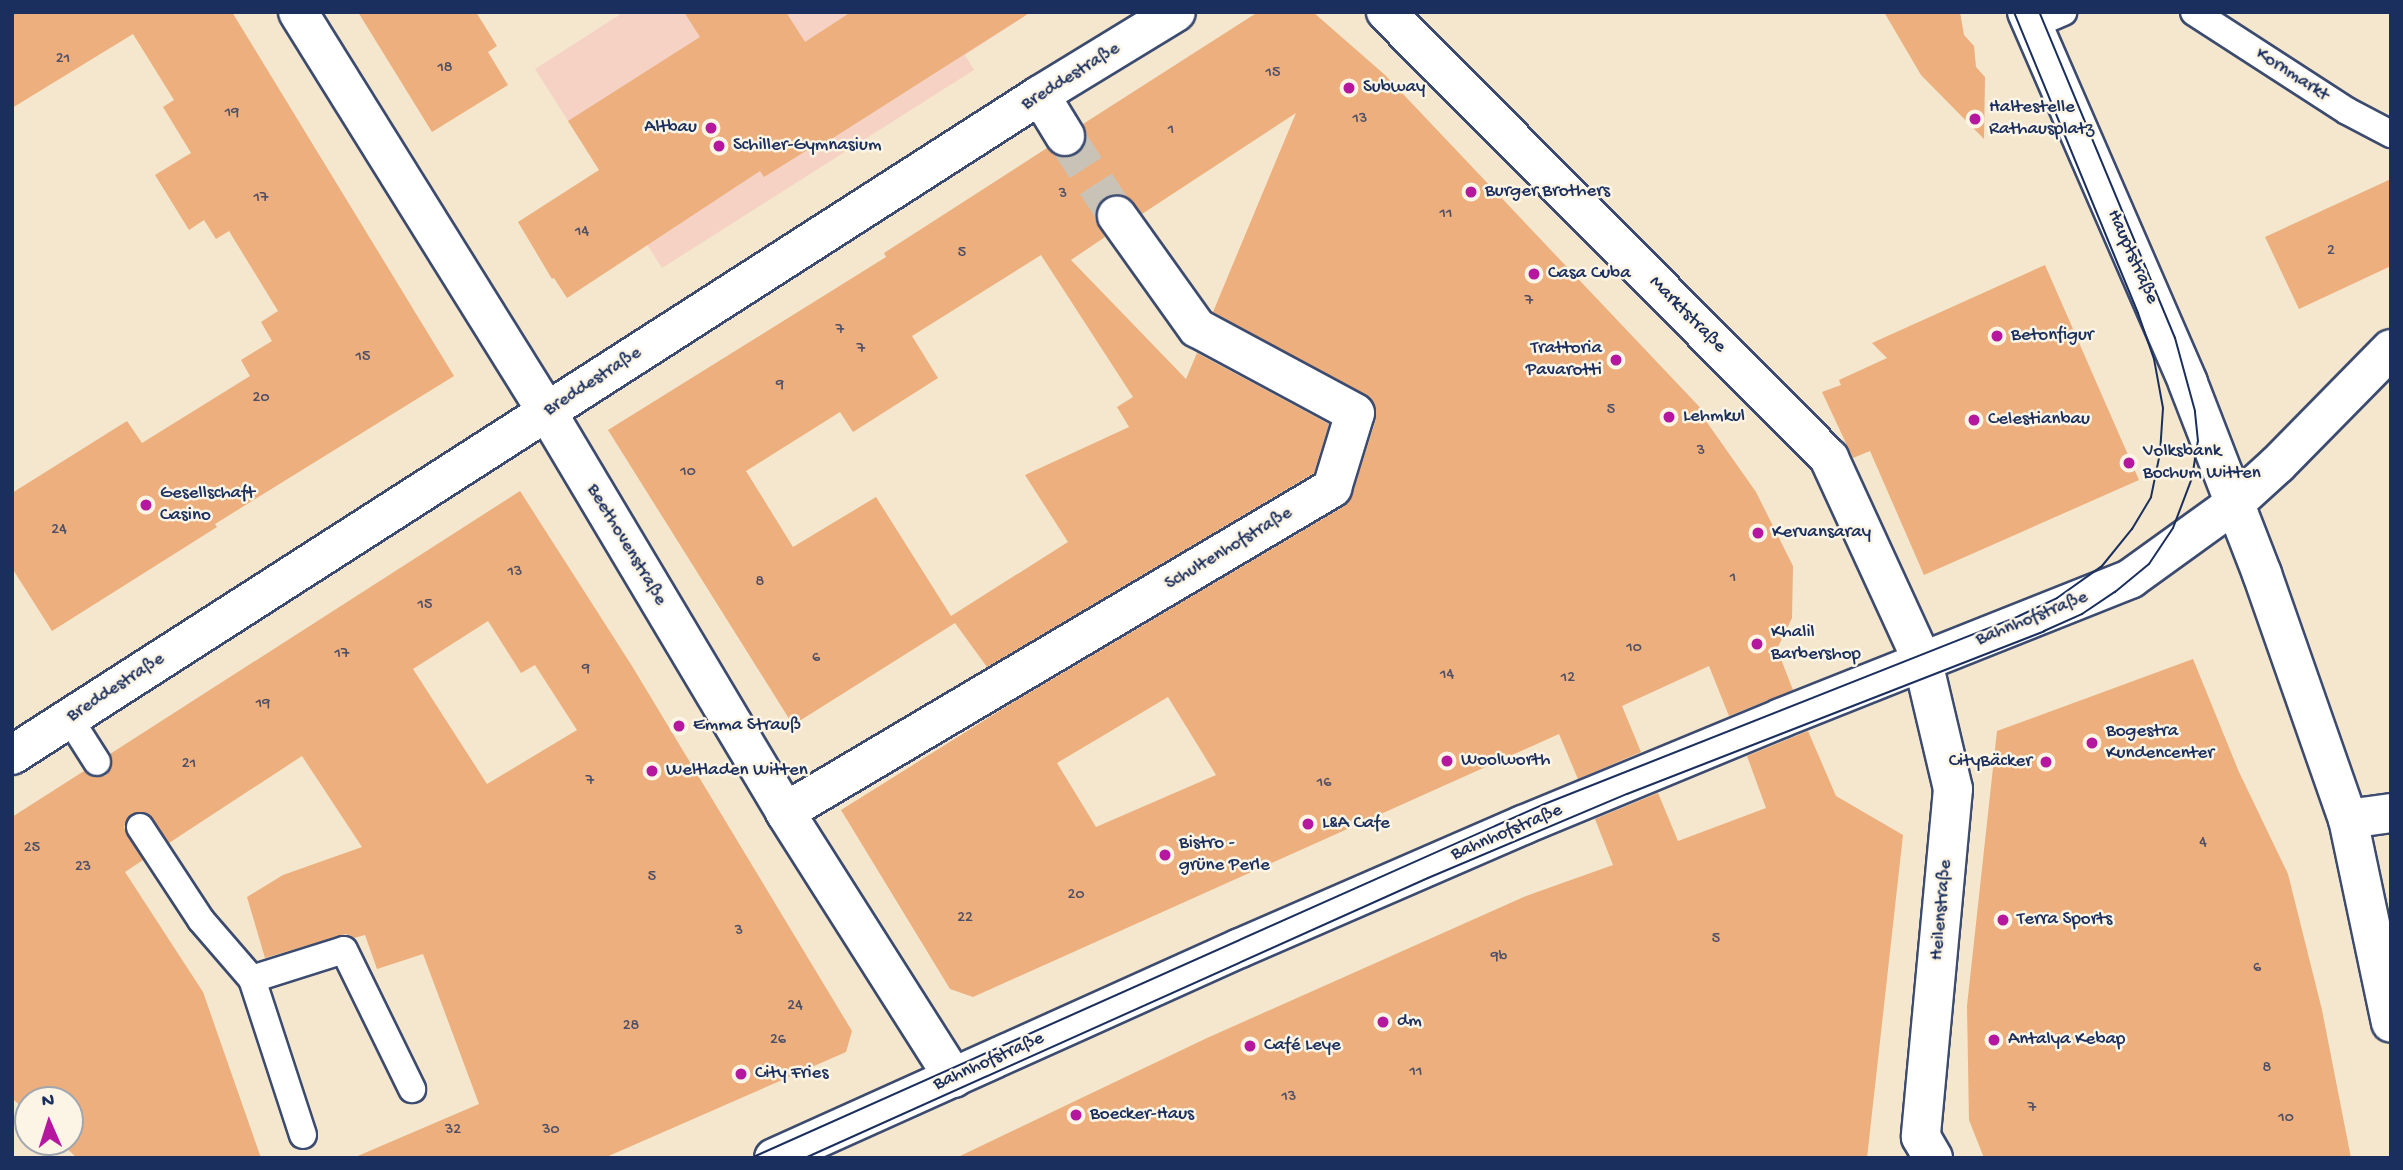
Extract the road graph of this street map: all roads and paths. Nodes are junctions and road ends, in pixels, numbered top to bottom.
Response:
1 (298, 12) edge
2 (1386, 12) edge
3 (2194, 12) edge
4 (1172, 15) edge
5 (2041, 17) edge
6 (1040, 95) junction
7 (2391, 134) edge
8 (1065, 135) tunnel mouth
9 (1117, 216) tunnel mouth
10 (2391, 349) edge
11 (547, 412) junction
12 (2234, 503) junction
13 (1923, 662) junction
14 (69, 719) junction
15 (12, 755) edge
16 (97, 762) dead end
17 (785, 812) junction
18 (2391, 813) edge
19 (2348, 819) junction
20 (140, 827) dead end
21 (252, 979) junction
22 (2391, 1023) edge
23 (954, 1078) junction
24 (412, 1089) dead end
25 (303, 1135) dead end
26 (774, 1158) edge
27 (1933, 1158) edge

1 - 11 street, Beethovenstraße
2 - 13 street, Marktstraße
3 - 7 lane, Kornmarkt
4 - 6 street, Breddestraße
5 - 12 street, Hauptstraße
6 - 8 street
6 - 11 street, Breddestraße
9 - 17 street, Schultenhofstraße
10 - 12 street, Bahnhofstraße
11 - 14 street, Breddestraße
11 - 17 street, Beethovenstraße
12 - 13 street, Bahnhofstraße
12 - 19 street, Hauptstraße
13 - 23 street, Bahnhofstraße
13 - 27 street, Heilenstraße
14 - 15 street, Breddestraße
14 - 16 lane
17 - 23 street, Beethovenstraße
18 - 19 street
19 - 22 street, Hauptstraße
20 - 21 lane
21 - 24 lane
21 - 25 lane
23 - 26 street, Bahnhofstraße

